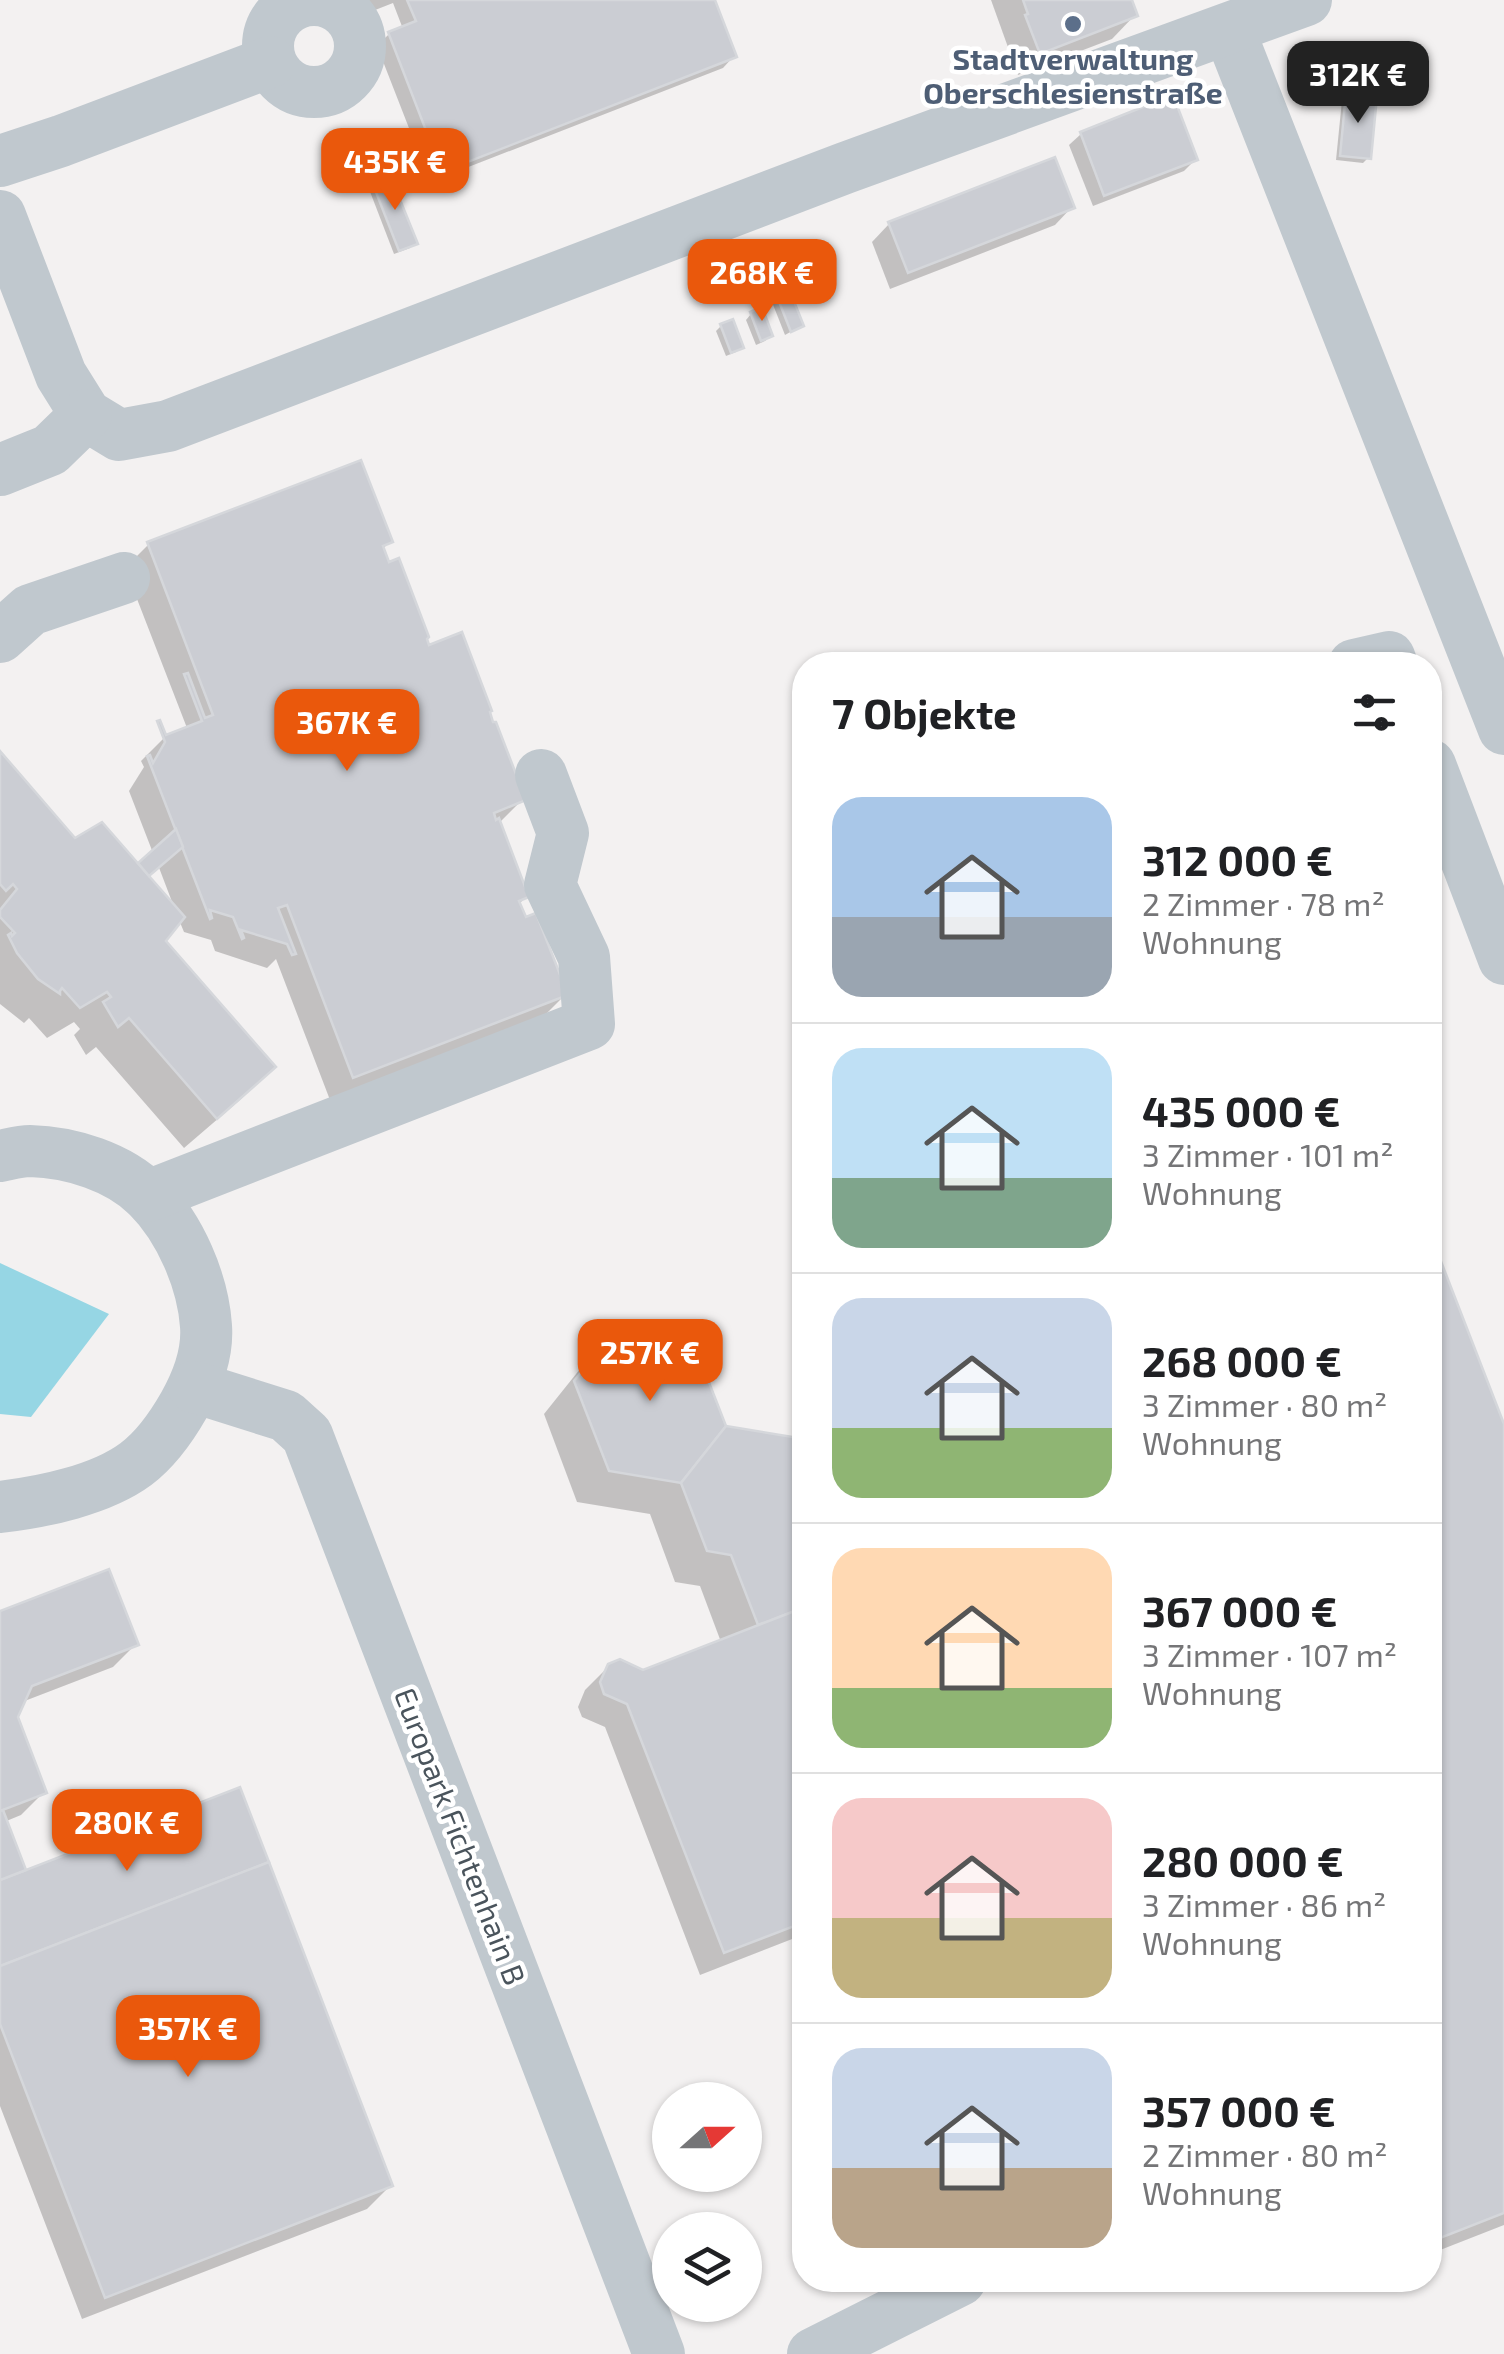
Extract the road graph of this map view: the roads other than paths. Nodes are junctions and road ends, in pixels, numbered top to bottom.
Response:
1 (1306, 0) edge
2 (1242, 17) edge
3 (270, 62) dead end
4 (0, 161) edge
5 (0, 216) edge
6 (86, 415) junction
7 (0, 470) edge
8 (124, 578) dead end
9 (0, 636) edge
10 (1504, 729) edge
11 (541, 776) dead end
12 (1442, 796) edge
13 (1504, 959) edge
14 (0, 1156) edge
15 (148, 1196) junction
16 (194, 1387) junction
17 (0, 1507) edge
18 (936, 2292) edge
19 (659, 2354) edge
20 (812, 2354) edge

1 - 2 street
2 - 6 street
2 - 10 street
3 - 4 street
5 - 6 street
6 - 7 street
8 - 9 street
11 - 15 street
12 - 13 street
14 - 15 street
15 - 16 street
16 - 17 street
16 - 19 street, Europark Fichtenhain B
18 - 20 street

